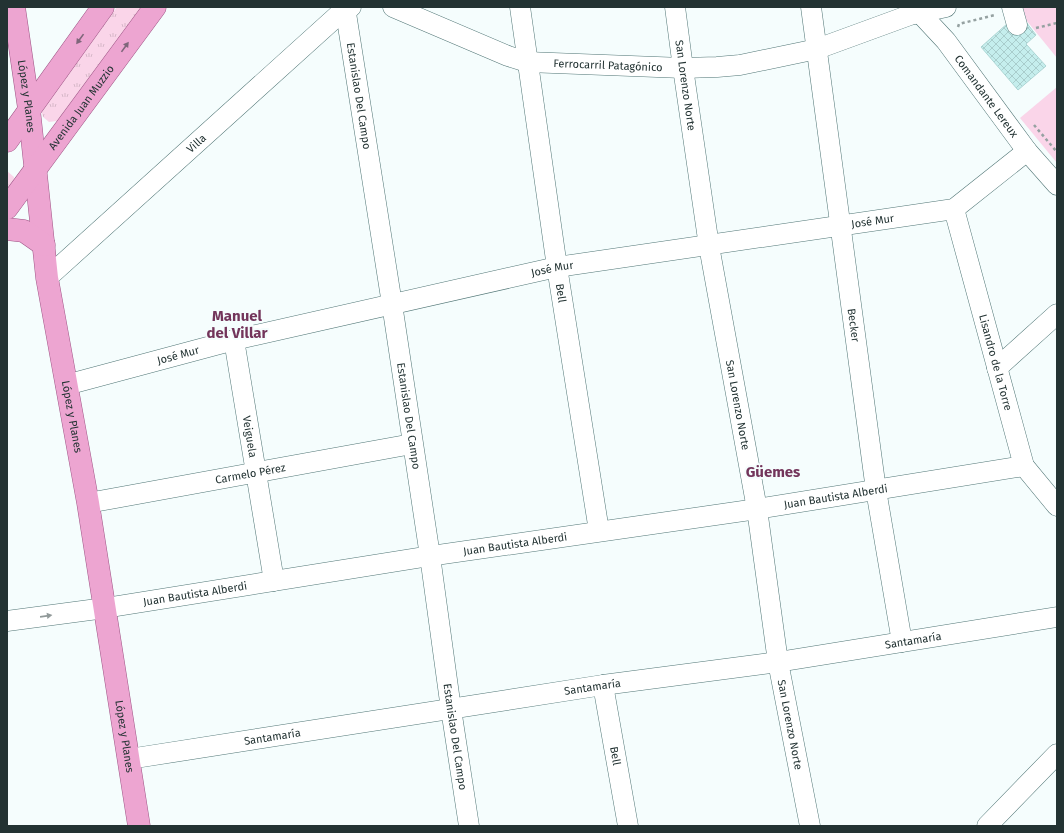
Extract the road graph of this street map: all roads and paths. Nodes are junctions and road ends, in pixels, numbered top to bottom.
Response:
1 (14, 7) edge
2 (103, 7) edge
3 (155, 7) edge
4 (347, 7) edge
5 (393, 7) edge
6 (520, 7) edge
7 (675, 7) edge
8 (811, 7) edge
9 (946, 7) edge
10 (919, 10) edge
11 (1019, 18) edge
12 (1057, 23) edge
13 (958, 30) dead end
14 (817, 49) junction
15 (527, 62) junction
16 (682, 68) junction
17 (29, 109) junction
18 (1032, 123) dead end
19 (7, 142) edge
20 (1027, 151) junction
21 (1057, 152) edge
22 (36, 169) junction
23 (1057, 185) edge
24 (7, 208) edge
25 (954, 209) junction
26 (840, 226) junction
27 (7, 229) edge
28 (44, 245) junction
29 (709, 246) junction
30 (557, 267) junction
31 (47, 278) junction
32 (392, 304) junction
33 (1057, 314) edge
34 (234, 340) junction
35 (997, 368) junction
36 (66, 385) junction
37 (412, 444) junction
38 (1024, 466) junction
39 (256, 472) junction
40 (876, 490) junction
41 (88, 503) junction
42 (1057, 506) edge
43 (756, 509) junction
44 (599, 531) junction
45 (430, 556) junction
46 (274, 581) junction
47 (104, 608) junction
48 (1057, 617) edge
49 (7, 621) edge
50 (902, 642) junction
51 (778, 662) junction
52 (603, 685) junction
53 (451, 709) junction
54 (1057, 754) edge
55 (129, 759) junction
56 (139, 826) edge
57 (469, 826) edge
58 (628, 826) edge
59 (810, 826) edge
60 (987, 826) edge

1 - 17 main road, López y Planes
2 -> 17 main road
22 -> 3 main road, Avenida Juan Muzzio
4 - 31 street, Villa
4 - 32 street, Estanislao Del Campo
5 - 15 street, Ferrocarril Patagónico
6 - 15 street, Bell
7 - 16 street, San Lorenzo Norte
8 - 14 street, Becker
9 - 10 street, Ferrocarril Patagónico
10 - 14 street, Ferrocarril Patagónico
10 - 20 street, Comandante Lereux
11 - 12 path
11 - 13 path
14 - 16 street, Ferrocarril Patagónico
14 - 26 street, Becker
15 - 16 street, Ferrocarril Patagónico
15 - 30 street, Bell
16 - 29 street, San Lorenzo Norte
17 - 19 main road
17 - 22 main road, López y Planes
18 - 21 path
20 - 23 street, Comandante Lereux
20 - 25 street, José Mur
22 - 24 main road, Avenida Juan Muzzio
22 - 28 main road, López y Planes
25 - 26 street, José Mur
25 - 35 street, Lisandro de la Torre
26 - 29 street, José Mur
26 - 40 street, Becker
27 - 28 main road
28 - 31 main road, López y Planes
29 - 30 street, José Mur
29 - 43 street, San Lorenzo Norte
30 - 32 street, José Mur
30 - 44 street, Bell
31 - 36 main road, López y Planes
32 - 34 street, José Mur
32 - 37 street, Estanislao Del Campo
33 - 35 street
34 - 36 street, José Mur
34 - 39 street, Veiguela
35 - 38 street, Lisandro de la Torre
36 - 41 main road, López y Planes
37 - 39 street, Carmelo Pérez
37 - 45 street, Estanislao Del Campo
38 - 40 street, Juan Bautista Alberdi
38 - 42 street, Lisandro de la Torre
39 - 41 street, Carmelo Pérez
39 - 46 street, Veiguela
40 - 43 street, Juan Bautista Alberdi
40 - 50 street, Becker
41 - 47 main road, López y Planes
43 - 44 street, Juan Bautista Alberdi
43 - 51 street, San Lorenzo Norte
44 - 45 street, Juan Bautista Alberdi
45 - 46 street, Juan Bautista Alberdi
45 - 53 street, Estanislao Del Campo
46 - 47 street, Juan Bautista Alberdi
49 -> 47 street, Juan Bautista Alberdi
47 - 55 main road, López y Planes
48 - 50 street, Santamaría
50 - 51 street, Santamaría
51 - 52 street, Santamaría
51 - 59 street, San Lorenzo Norte
52 - 53 street, Santamaría
52 - 58 street, Bell
53 - 55 street, Santamaría
53 - 57 street, Estanislao Del Campo
54 - 60 street
55 - 56 main road, López y Planes

